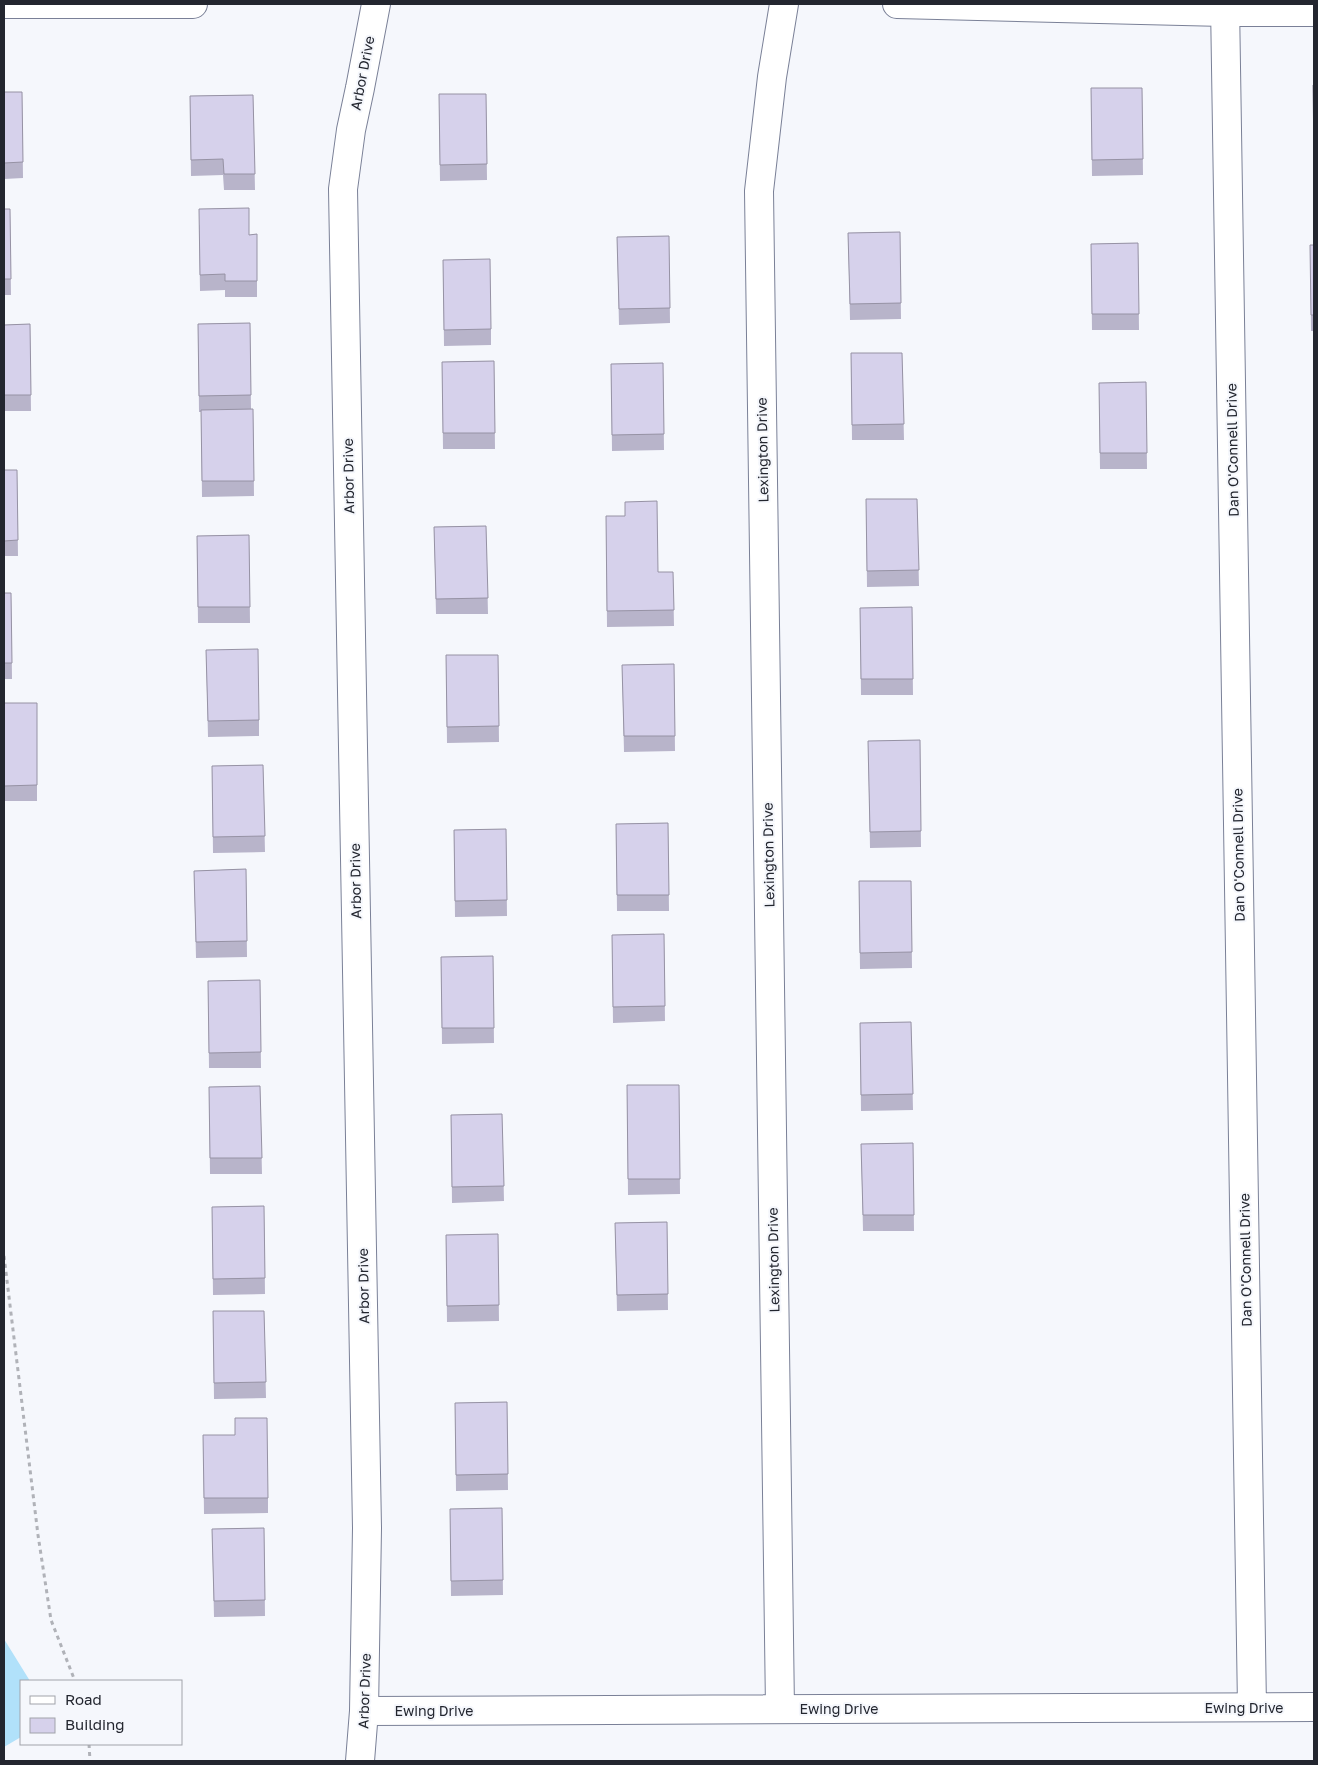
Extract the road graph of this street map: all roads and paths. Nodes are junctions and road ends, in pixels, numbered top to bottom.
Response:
1 (4, 4) edge
2 (193, 4) edge
3 (376, 4) edge
4 (784, 4) edge
5 (897, 4) edge
6 (1225, 8) edge
7 (1314, 12) edge
8 (4, 1256) edge
9 (75, 1680) edge
10 (1252, 1707) junction
11 (1314, 1707) edge
12 (780, 1709) junction
13 (364, 1711) junction
14 (89, 1745) edge
15 (90, 1761) edge
16 (360, 1761) edge

1 - 2 street
3 - 13 street, Arbor Drive
4 - 12 street, Lexington Drive
5 - 6 street
6 - 7 street
6 - 10 street, Dan O'Connell Drive
8 - 9 path
10 - 11 street, Ewing Drive
10 - 12 street, Ewing Drive
12 - 13 street, Ewing Drive
13 - 16 street, Arbor Drive
14 - 15 path

